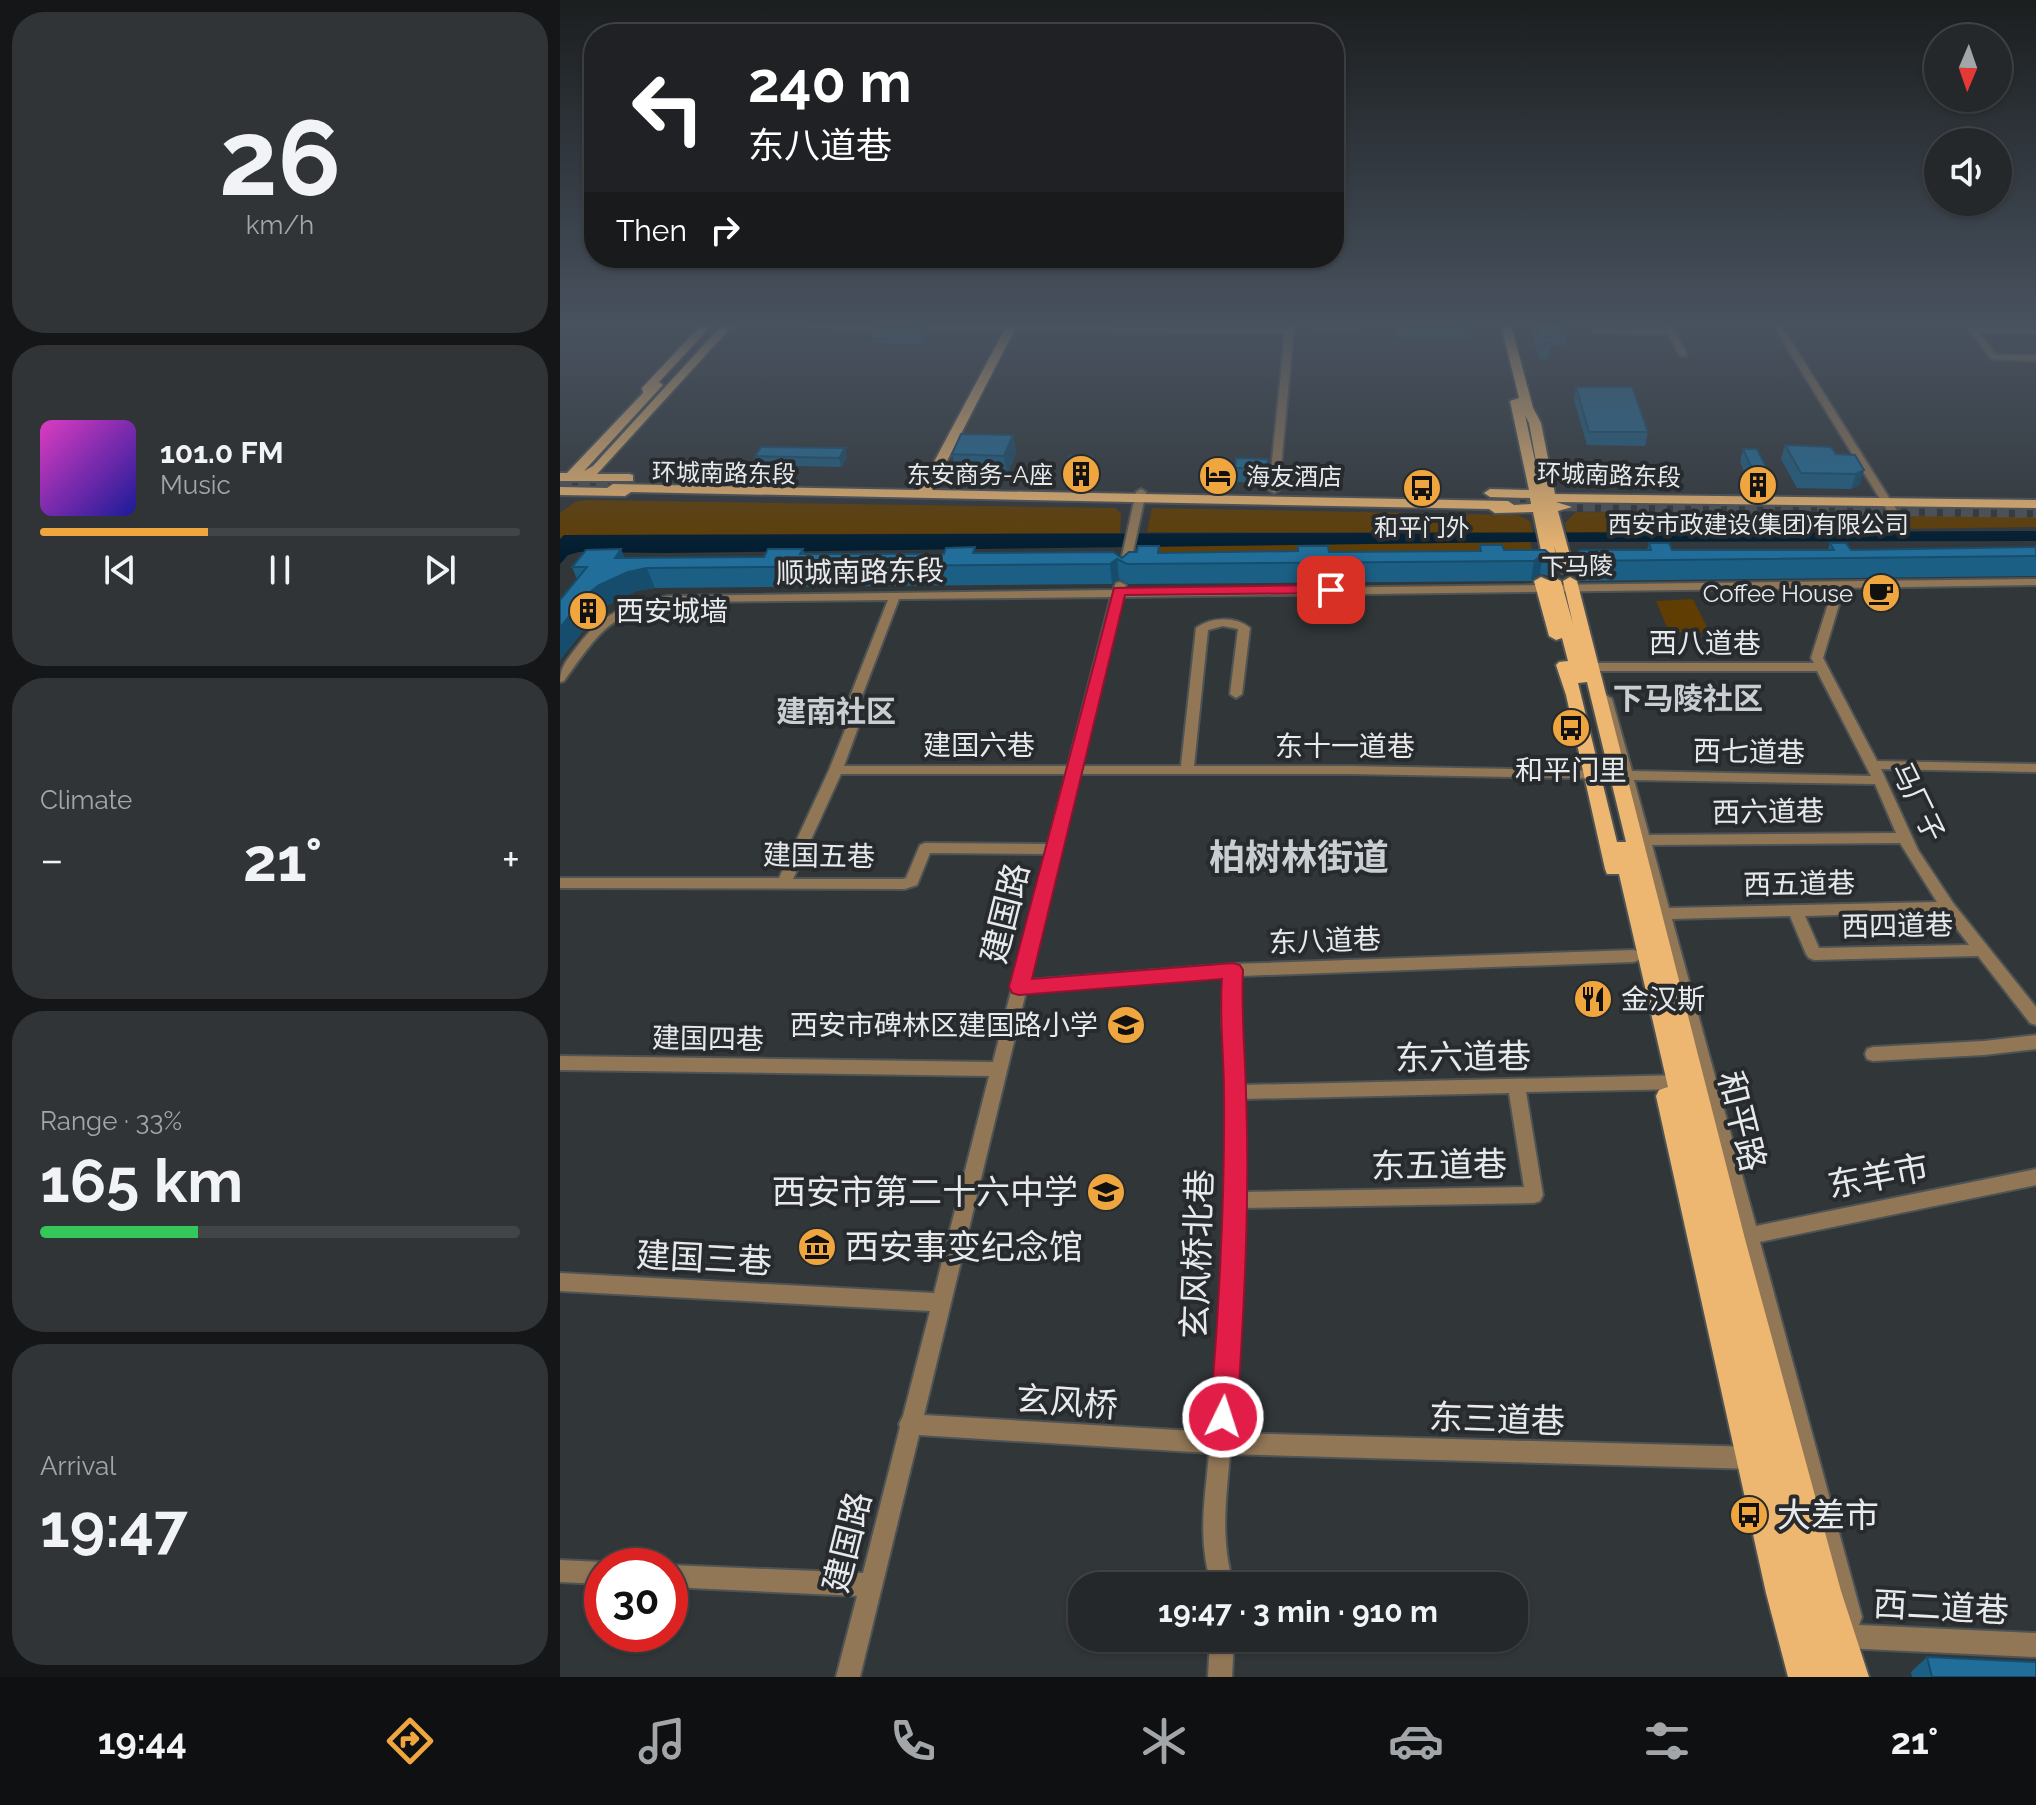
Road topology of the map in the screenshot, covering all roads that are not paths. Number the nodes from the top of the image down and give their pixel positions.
1 (637, 403) edge
2 (641, 403) edge
3 (644, 403) edge
4 (657, 403) edge
5 (971, 403) edge
6 (1283, 403) edge
7 (1515, 403) edge
8 (1526, 403) edge
9 (1826, 403) edge
10 (565, 484) edge
11 (613, 485) junction
12 (1274, 490) junction
13 (925, 491) junction
14 (1536, 494) junction
15 (1140, 496) junction
16 (1180, 496) junction
17 (1508, 502) tunnel mouth
18 (2036, 504) edge
19 (1891, 507) junction
20 (1547, 510) junction
21 (2036, 514) edge
22 (1555, 580) junction
23 (1121, 582) junction
24 (2036, 582) edge
25 (1839, 585) junction
26 (895, 596) junction
27 (1591, 664) junction
28 (1822, 667) junction
29 (560, 678) edge
30 (1236, 694) dead end
31 (1871, 765) junction
32 (1075, 768) junction
33 (2036, 768) edge
34 (1187, 769) junction
35 (836, 770) junction
36 (1610, 773) junction
37 (1880, 780) junction
38 (1905, 838) junction
39 (1638, 840) junction
40 (1054, 849) junction
41 (785, 881) junction
42 (560, 883) edge
43 (1948, 907) junction
44 (1795, 910) junction
45 (1657, 914) junction
46 (1981, 950) junction
47 (1634, 956) junction
48 (1233, 970) junction
49 (1019, 987) junction
50 (2036, 1019) edge
51 (2036, 1042) edge
52 (1873, 1054) dead end
53 (560, 1063) edge
54 (999, 1069) junction
55 (1678, 1083) junction
56 (1516, 1086) junction
57 (1235, 1092) junction
58 (2036, 1177) edge
59 (1234, 1200) junction
60 (1741, 1237) junction
61 (560, 1282) edge
62 (941, 1302) junction
63 (909, 1424) junction
64 (1221, 1443) junction
65 (1760, 1458) junction
66 (560, 1571) edge
67 (584, 1572) edge
68 (1219, 1572) edge
69 (688, 1577) edge
70 (869, 1585) junction
71 (1843, 1636) junction
72 (2036, 1645) edge
73 (1221, 1652) edge
74 (848, 1677) edge
75 (1220, 1677) edge
76 (1803, 1677) edge
77 (1827, 1677) edge
78 (1854, 1677) edge

1 - 10 main road
2 - 10 main road
3 - 10 main road
4 - 10 main road
5 - 13 main road
6 - 12 street
7 - 14 main road
8 - 20 main road
9 - 19 street
10 - 11 main road, 环城南路东段
10 - 11 main road, 环城南路东段
11 - 13 main road, 环城南路东段
12 - 14 main road, 环城南路东段
12 - 16 main road, 环城南路东段
13 - 15 main road, 环城南路东段
14 - 20 main road
15 - 16 main road, 环城南路东段
15 - 23 street, 建国路
16 - 17 main road, 环城南路东段
16 - 20 main road, 环城南路东段
18 - 19 main road, 环城南路东段
19 - 20 main road, 环城南路东段
19 - 21 main road, 环城南路东段
20 - 22 main road
22 - 23 street, 下马陵
22 - 25 street, 下马陵
22 - 27 main road
22 - 36 main road, 和平路
23 - 26 street, 顺城南路东段
23 - 32 street, 建国路
24 - 25 street, 下马陵
25 - 28 street
26 - 29 street, 顺城南路东段
26 - 35 street
27 - 28 street, 西八道巷
27 - 36 street
28 - 31 street, 马厂子
30 - 34 street
31 - 33 street
31 - 37 street, 马厂子
32 - 34 street, 东十一道巷
32 - 35 street, 建国六巷
32 - 40 street, 建国路
34 - 36 street, 东十一道巷
35 - 41 street
36 - 37 street, 西七道巷
36 - 39 main road, 和平路
36 - 47 main road
36 - 55 main road, 和平路
37 - 38 street, 马厂子
38 - 39 street, 西六道巷
38 - 43 street, 马厂子
39 - 45 main road, 和平路
40 - 41 street, 建国五巷
40 - 49 street, 建国路
41 - 42 street, 建国五巷
43 - 44 street, 西五道巷
43 - 46 street, 马厂子
44 - 45 street, 西五道巷
44 - 46 street, 西四道巷
45 - 55 main road, 和平路
45 - 60 street
46 - 50 street, 马厂子
47 - 48 street, 东八道巷
47 - 55 main road
48 - 49 street, 东八道巷
48 - 57 street, 玄风桥北巷
49 - 54 street, 建国路
51 - 52 street
53 - 54 street, 建国四巷
54 - 62 street, 建国路
55 - 56 street, 东六道巷
55 - 60 main road, 和平路
55 - 65 main road, 和平路
56 - 57 street, 东六道巷
56 - 59 street, 东五道巷
57 - 59 street, 玄风桥北巷
58 - 60 street, 东羊市
59 - 64 street, 玄风桥北巷
60 - 71 main road, 和平路
61 - 62 street, 建国三巷
62 - 63 street, 建国路
63 - 64 street, 玄风桥
63 - 70 street, 建国路
64 - 65 street, 东三道巷
64 - 68 street, 玄风桥北巷
65 - 76 main road
65 - 77 main road, 和平路
66 - 67 street
69 - 70 street
70 - 74 street, 建国路
71 - 72 street, 西二道巷
71 - 78 main road, 和平路
73 - 75 street

